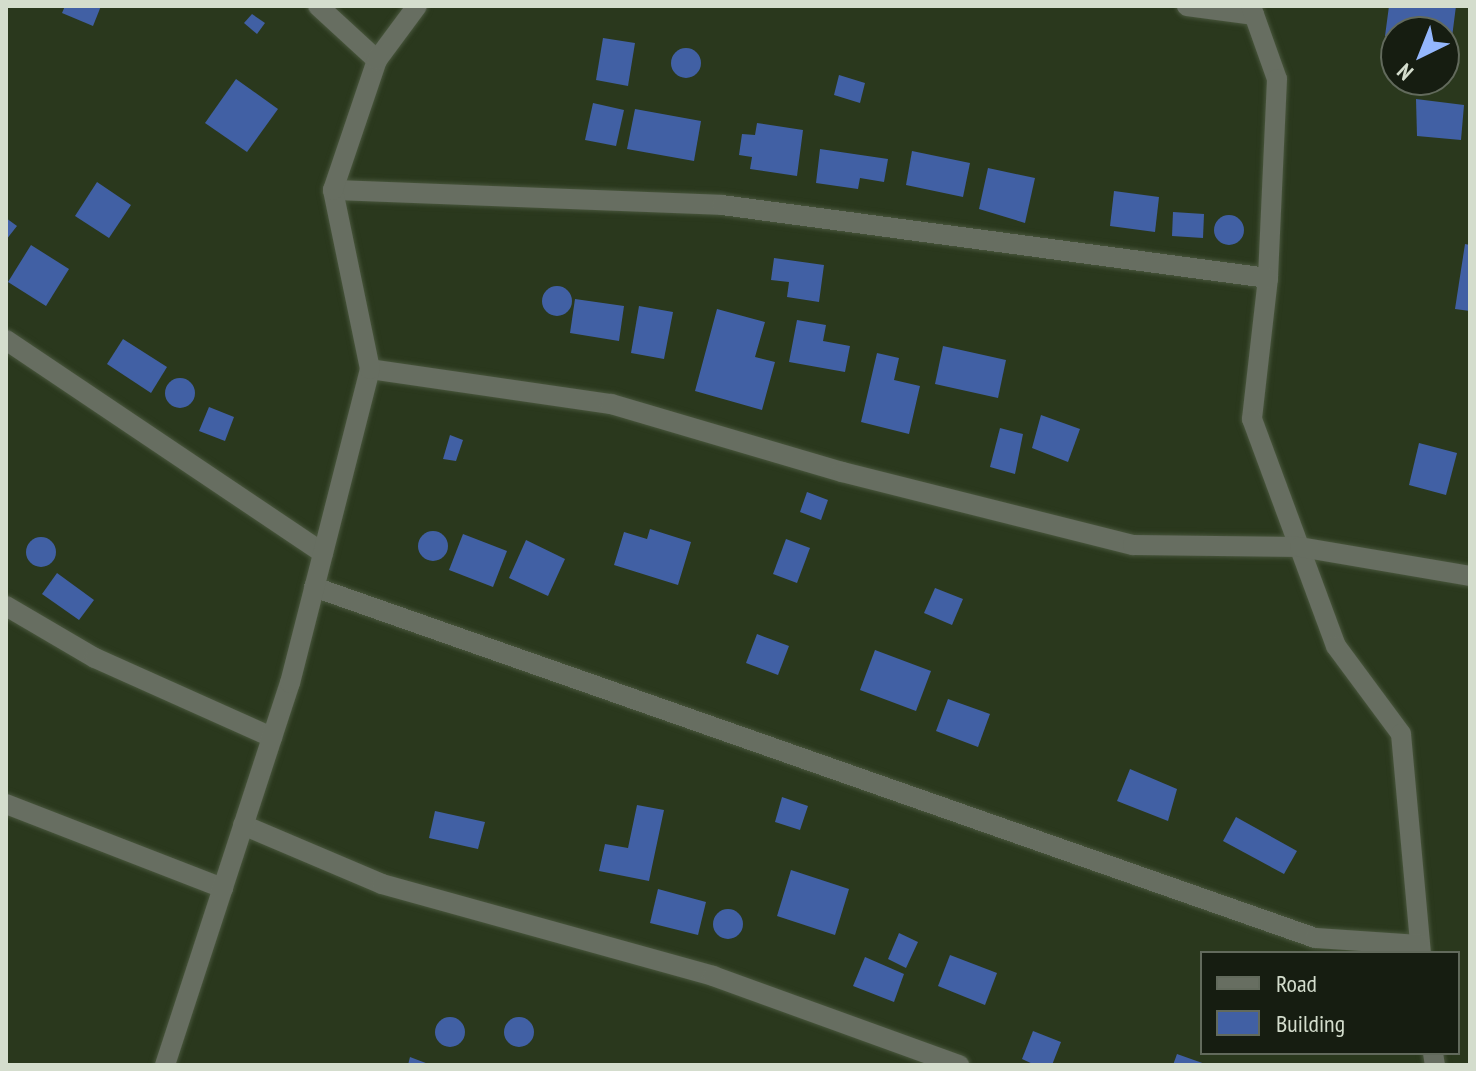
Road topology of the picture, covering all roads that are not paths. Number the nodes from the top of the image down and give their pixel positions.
1 (318, 6) edge
2 (417, 6) edge
3 (1187, 6) edge
4 (1253, 10) edge
5 (377, 60) junction
6 (333, 190) junction
7 (1268, 278) junction
8 (6, 340) edge
9 (370, 369) junction
10 (1300, 547) junction
11 (323, 553) junction
12 (1470, 576) edge
13 (314, 587) junction
14 (6, 606) edge
15 (272, 737) junction
16 (6, 804) edge
17 (243, 825) junction
18 (223, 888) junction
19 (1420, 949) edge
20 (165, 1065) edge
21 (959, 1065) edge

1 - 5 street
2 - 5 street
3 - 4 street
4 - 7 street
5 - 6 street
6 - 7 street
6 - 9 street
7 - 10 street
8 - 11 street
9 - 10 street
9 - 11 street
10 - 12 street
10 - 19 street
11 - 13 street
13 - 15 street
13 - 19 street
14 - 15 street
15 - 17 street
16 - 18 street
17 - 18 street
17 - 21 street
18 - 20 street

